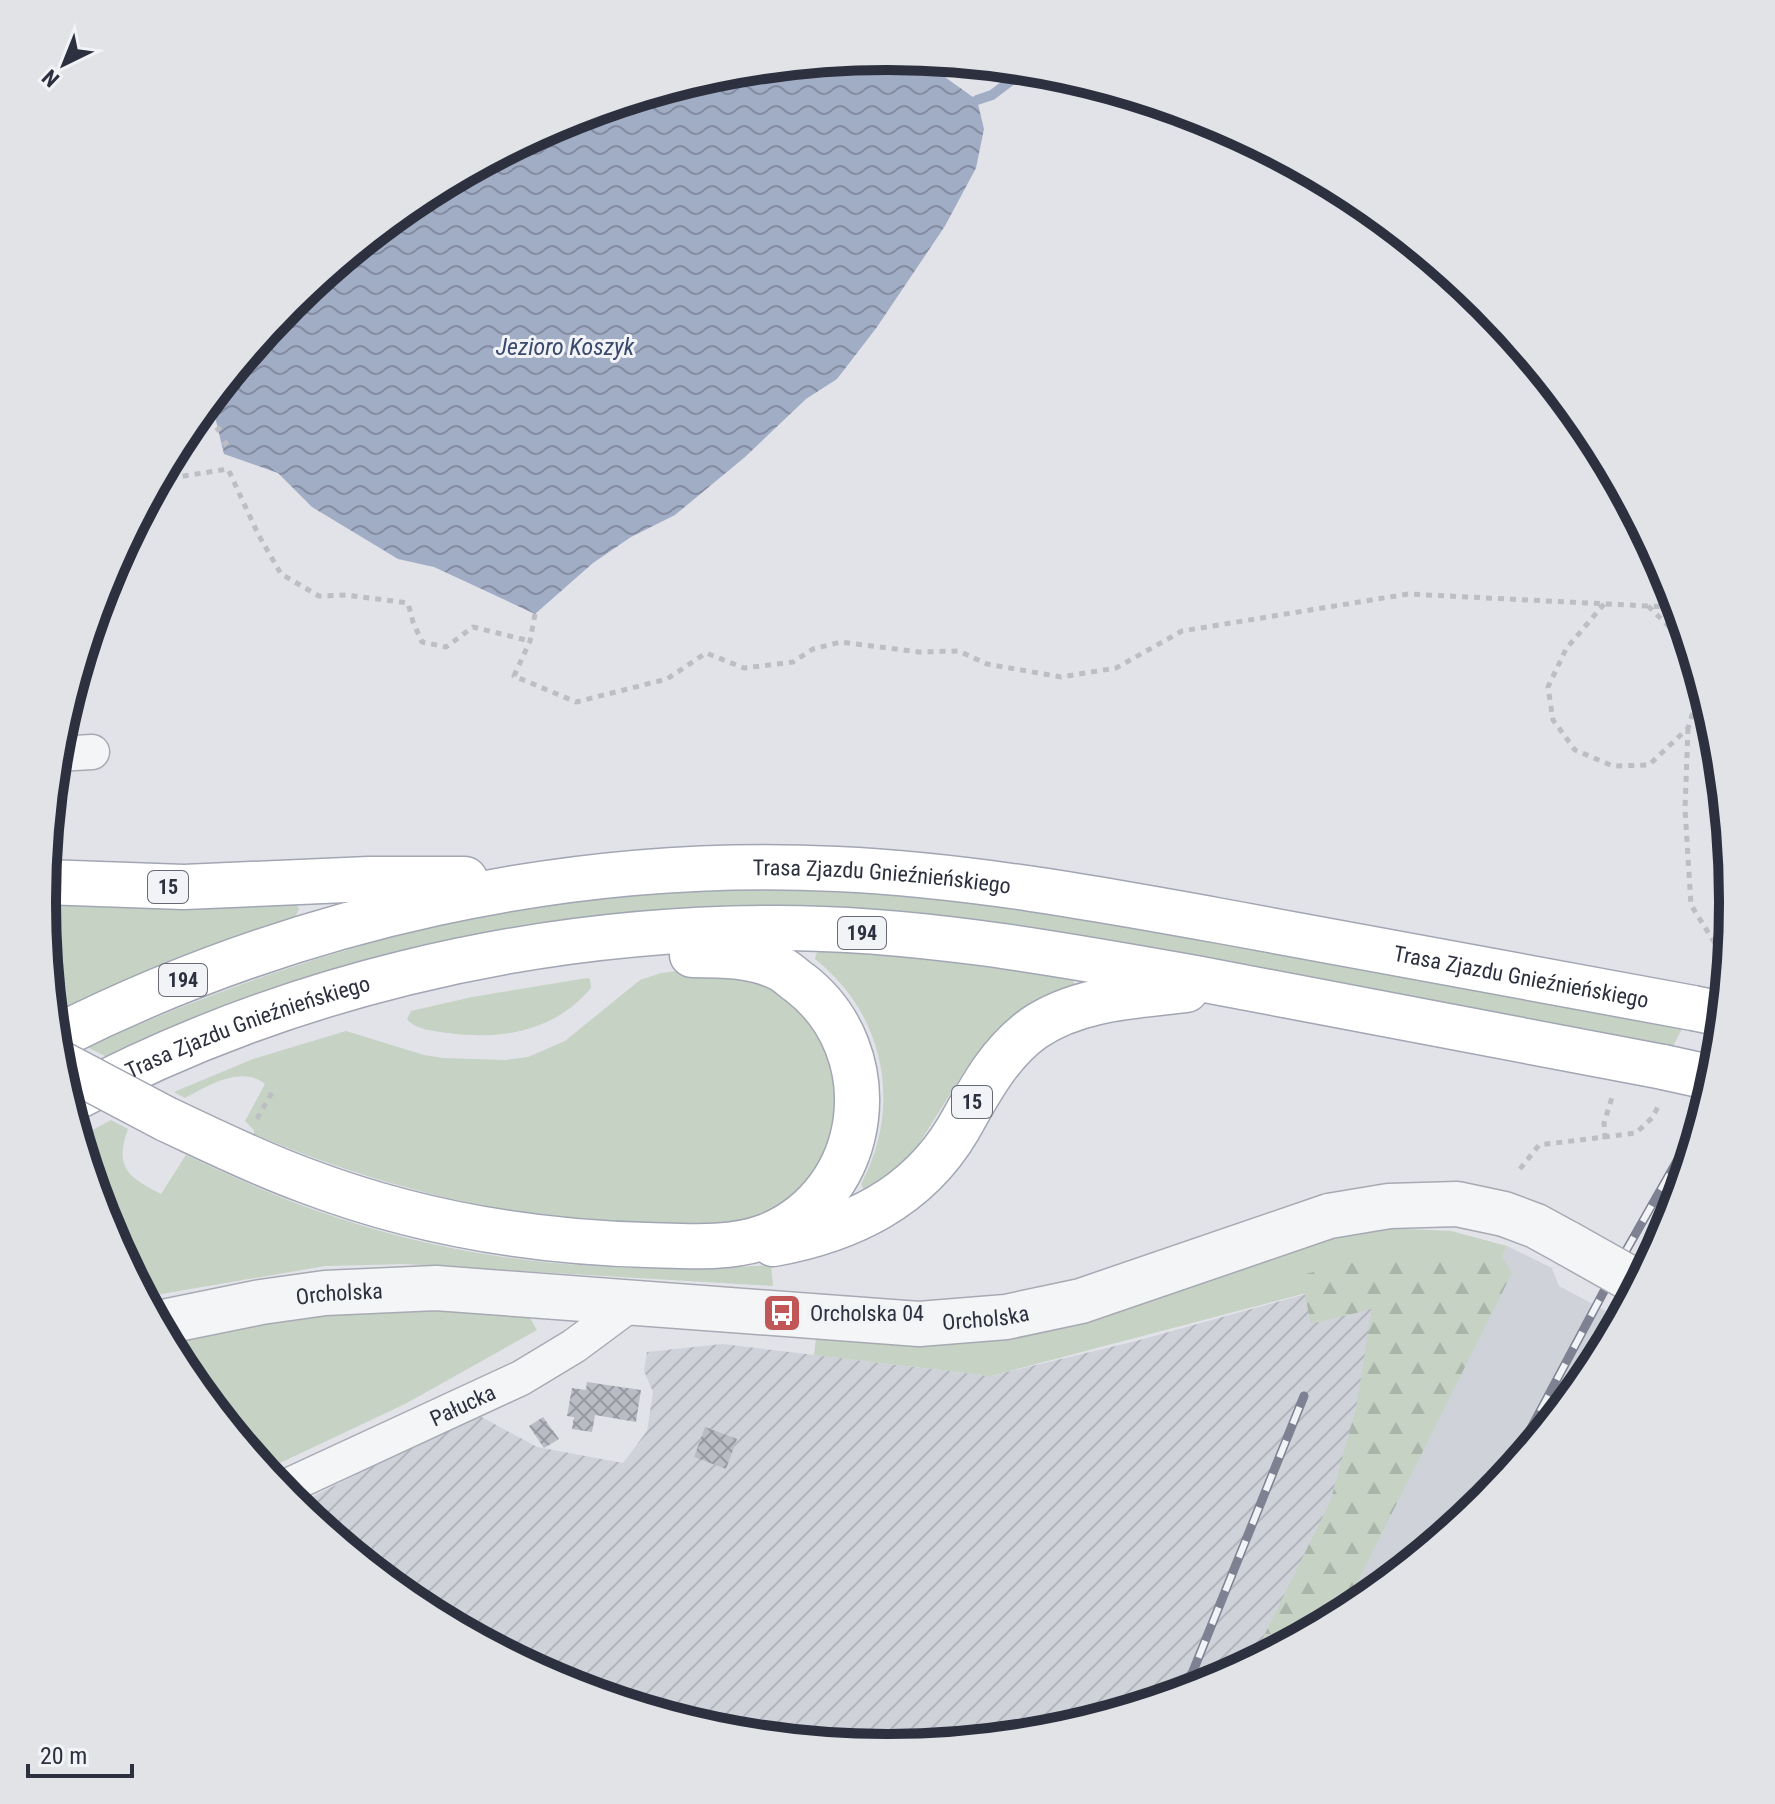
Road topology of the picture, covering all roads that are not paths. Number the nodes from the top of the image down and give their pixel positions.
1 (92, 752) dead end
2 (70, 753) edge
3 (584, 878) junction
4 (57, 882) edge
5 (489, 956) junction
6 (1232, 985) junction
7 (1707, 1011) edge
8 (67, 1033) edge
9 (73, 1070) edge
10 (1700, 1075) edge
11 (79, 1096) edge
12 (727, 1244) junction
13 (1629, 1278) edge
14 (632, 1303) junction
15 (169, 1321) edge
16 (294, 1483) edge

1 - 2 street
3 - 4 main road, 15
3 - 7 main road, Trasa Zjazdu Gnieźnieńskiego / 15
3 - 8 main road, Trasa Zjazdu Gnieźnieńskiego / 194
5 - 6 main road, Trasa Zjazdu Gnieźnieńskiego / 194
5 - 11 main road, Trasa Zjazdu Gnieźnieńskiego / 194
5 - 12 main road
6 - 10 main road, Trasa Zjazdu Gnieźnieńskiego / 15, bridge
6 - 12 main road, 15
9 - 12 main road, 15, bridge
13 - 14 street, Orcholska, bridge
14 - 15 street, Orcholska
14 - 16 street, Pałucka

